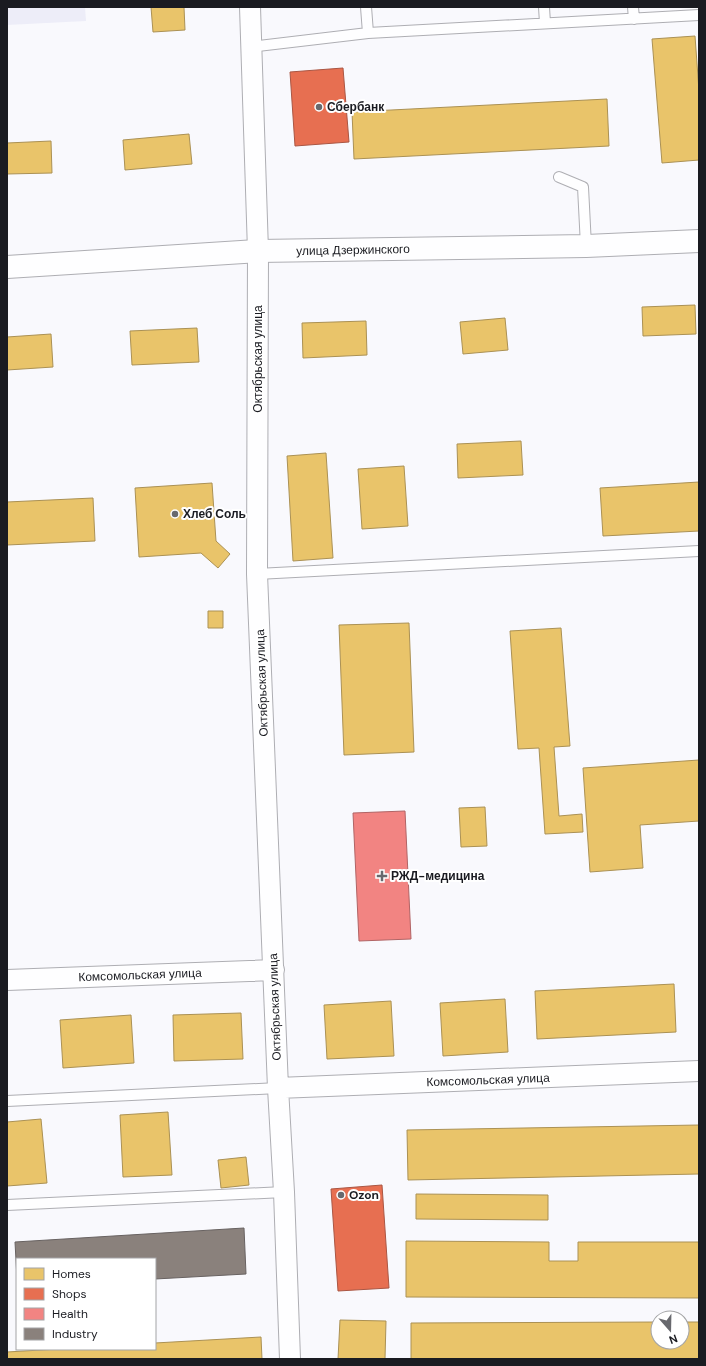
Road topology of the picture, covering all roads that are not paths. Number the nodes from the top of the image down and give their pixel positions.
1 (250, 7) edge
2 (366, 7) edge
3 (544, 7) edge
4 (633, 7) edge
5 (699, 15) edge
6 (634, 19) junction
7 (545, 23) junction
8 (368, 34) junction
9 (250, 47) junction
10 (559, 177) dead end
11 (699, 241) edge
12 (586, 246) junction
13 (258, 251) junction
14 (7, 267) edge
15 (699, 551) edge
16 (257, 574) junction
17 (274, 970) junction
18 (7, 980) edge
19 (699, 1071) edge
20 (278, 1088) junction
21 (7, 1102) edge
22 (284, 1192) junction
23 (7, 1205) edge
24 (290, 1359) edge

1 - 9 street, Октябрьская улица
2 - 8 lane
3 - 7 lane
4 - 6 lane
5 - 6 lane
6 - 7 lane
7 - 8 lane
8 - 9 lane
9 - 13 street, Октябрьская улица
10 - 12 lane
11 - 12 street, улица Дзержинского
12 - 13 street, улица Дзержинского
13 - 14 street, улица Дзержинского
13 - 16 street, Октябрьская улица
15 - 16 lane
16 - 17 street, Октябрьская улица
17 - 18 street, Комсомольская улица
17 - 20 street, Октябрьская улица
19 - 20 street, Комсомольская улица
20 - 21 lane
20 - 22 street, Октябрьская улица
22 - 23 lane
22 - 24 street, Октябрьская улица

